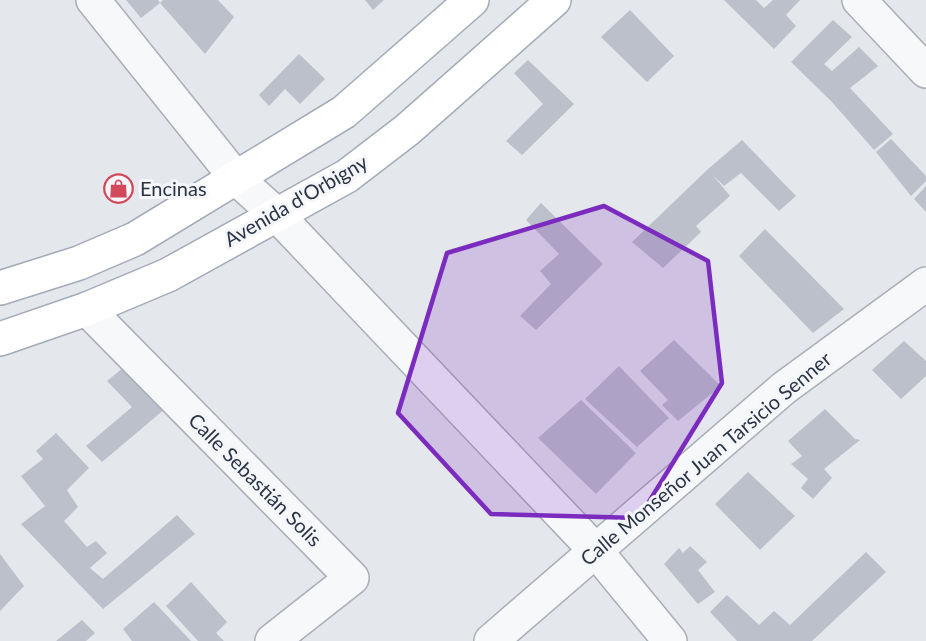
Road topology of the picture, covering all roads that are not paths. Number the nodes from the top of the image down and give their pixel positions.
1 (93, 0) edge
2 (472, 0) edge
3 (554, 0) edge
4 (859, 0) edge
5 (926, 71) edge
6 (236, 178) junction
7 (276, 214) junction
8 (926, 284) edge
9 (0, 288) edge
10 (87, 309) junction
11 (0, 339) edge
12 (596, 551) junction
13 (272, 641) edge
14 (490, 641) edge
15 (670, 641) edge

1 - 6 street
2 - 6 main road
3 - 7 main road, Avenida d'Orbigny
4 - 5 street
6 - 7 street
6 - 9 main road
7 - 10 main road, Avenida d'Orbigny
7 - 12 street
8 - 12 street, Calle Monseñor Juan Tarsicio Senner
10 - 11 main road, Avenida d'Orbigny
10 - 13 street, Calle Sebastián Solis
12 - 14 street, Calle Monseñor Juan Tarsicio Senner
12 - 15 street

